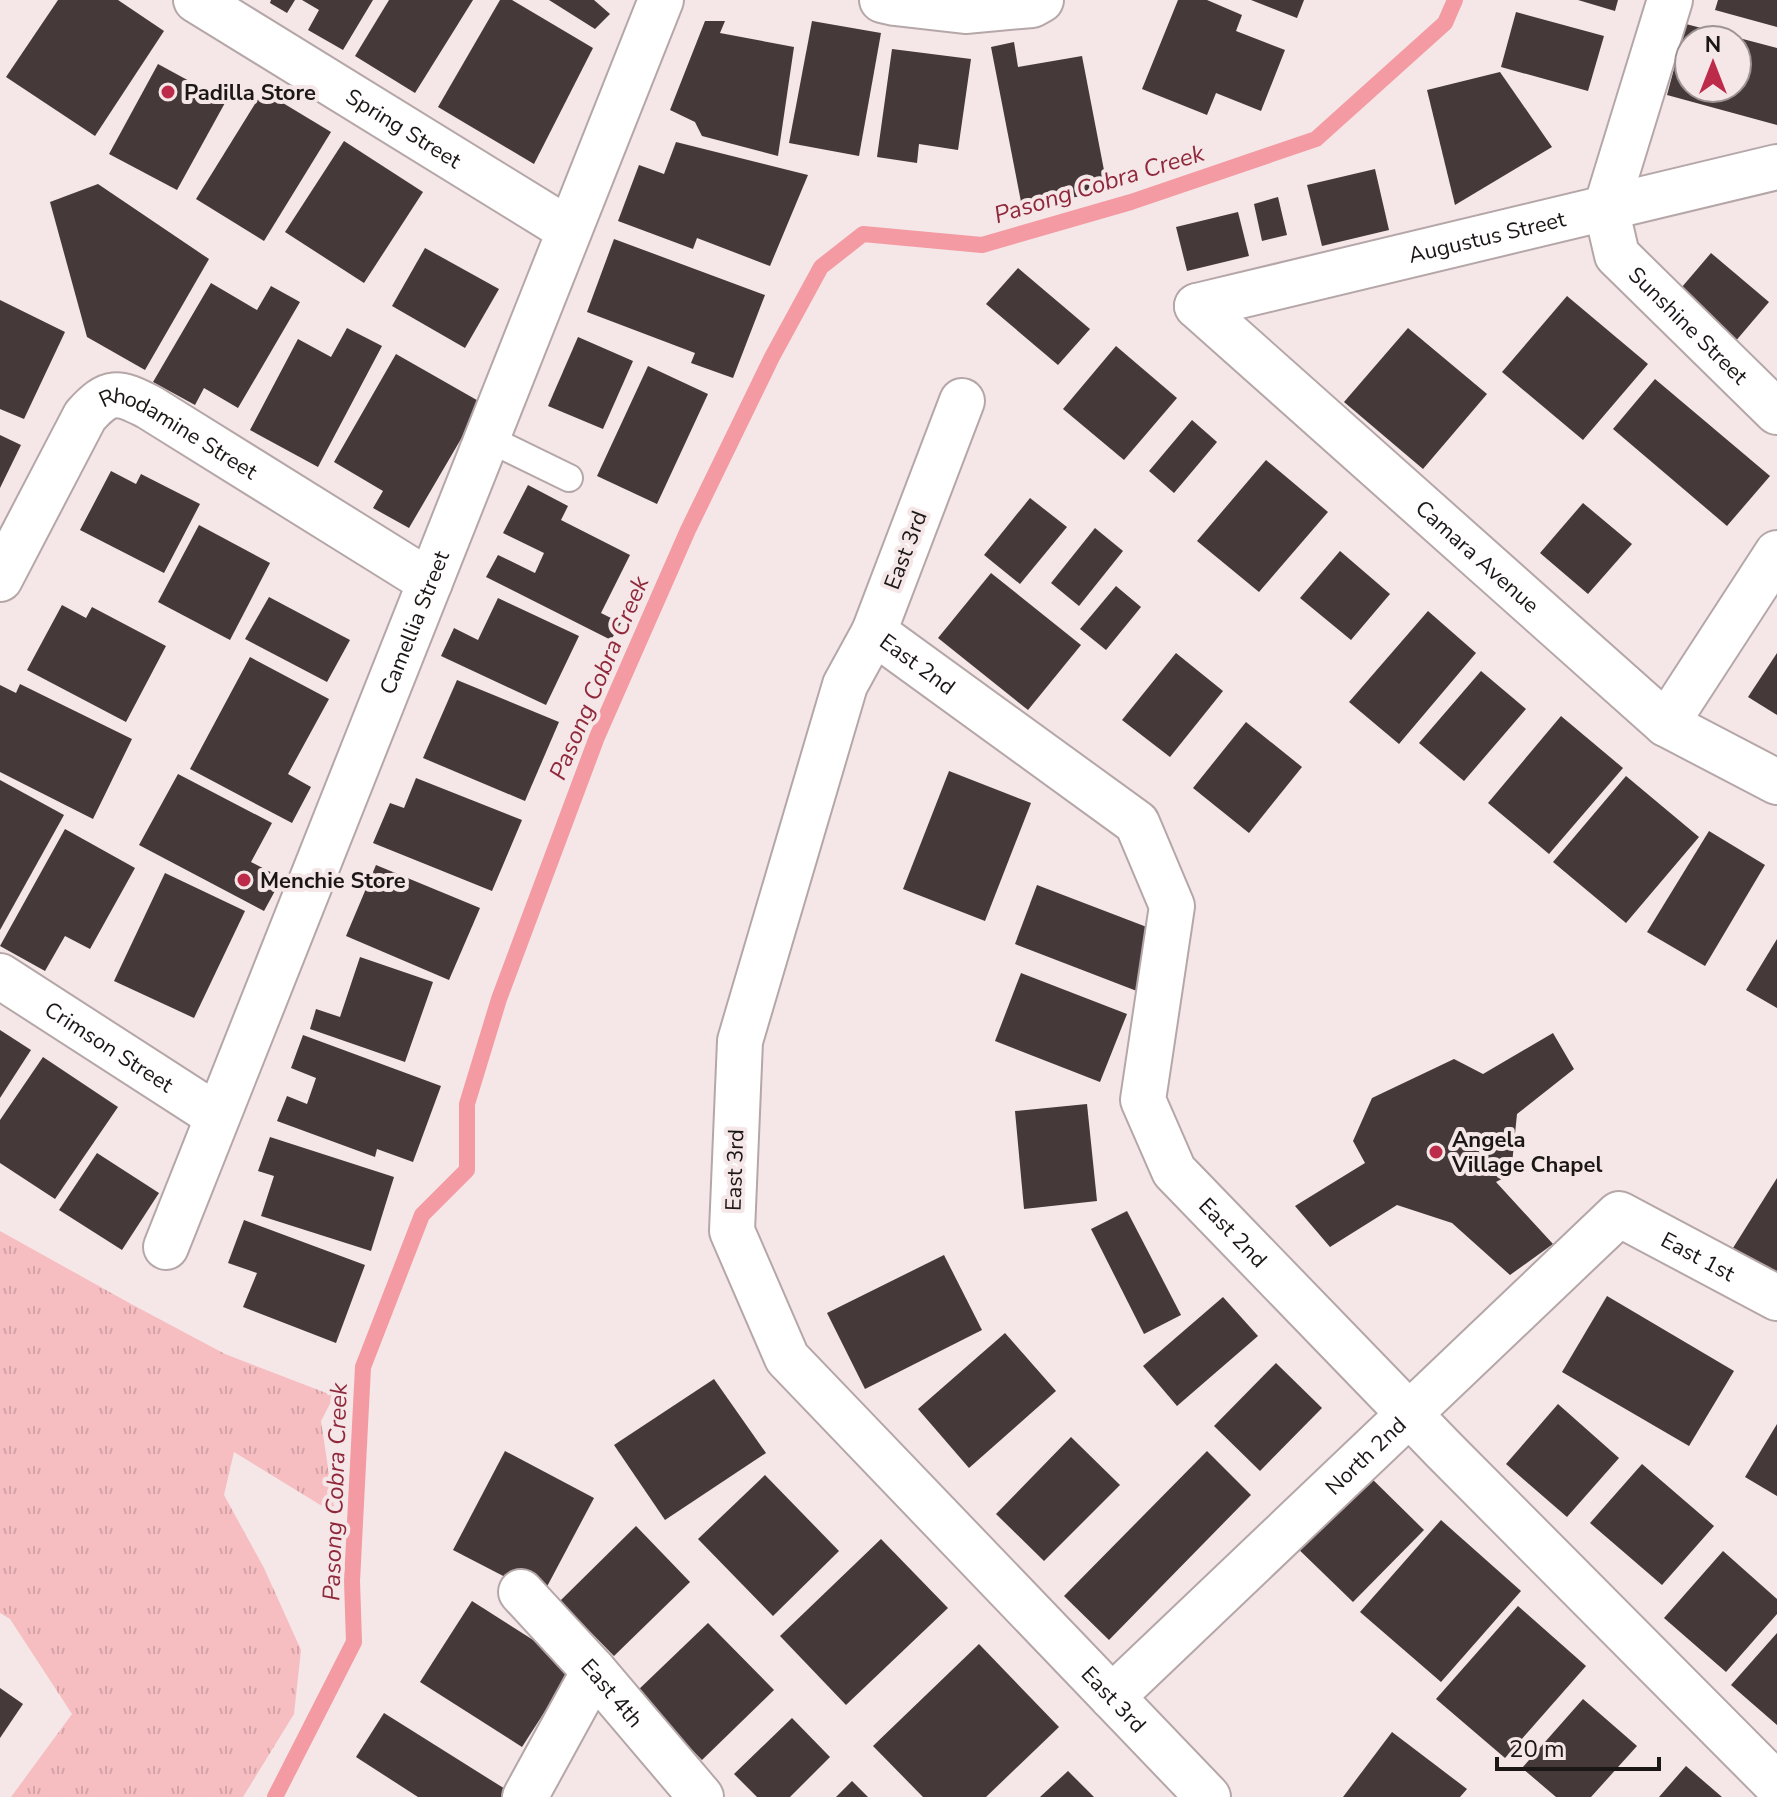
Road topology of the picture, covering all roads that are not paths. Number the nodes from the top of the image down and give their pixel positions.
1 (196, 0) edge
2 (661, 0) edge
3 (882, 0) edge
4 (1041, 0) edge
5 (1670, 0) edge
6 (1777, 167) edge
7 (1606, 208) junction
8 (569, 230) junction
9 (1197, 306) joint
10 (962, 401) dead end
11 (1777, 412) edge
12 (487, 438) junction
13 (569, 478) dead end
14 (1777, 553) edge
15 (0, 579) edge
16 (430, 582) junction
17 (874, 632) junction
18 (1666, 724) junction
19 (1777, 782) edge
20 (0, 976) edge
21 (217, 1116) junction
22 (1619, 1214) joint
23 (166, 1247) dead end
24 (1777, 1298) edge
25 (1409, 1414) junction
26 (521, 1592) dead end
27 (594, 1671) junction
28 (1112, 1697) junction
29 (1777, 1785) edge
30 (525, 1797) edge
31 (701, 1797) edge
32 (1208, 1797) edge

1 - 8 street, Spring Street
2 - 8 street, Camellia Street
3 - 4 street
5 - 7 street
6 - 7 street, Augustus Street
7 - 9 street, Augustus Street
7 - 11 street, Sunshine Street
8 - 12 street, Camellia Street
9 - 18 street, Camara Avenue
10 - 17 street, East 3rd
12 - 13 lane
12 - 16 street, Camellia Street
14 - 18 street
15 - 16 street, Rhodamine Street
16 - 21 street, Camellia Street
17 - 25 street, East 2nd
17 - 28 street, East 3rd
18 - 19 street, Camara Avenue
20 - 21 street, Crimson Street
21 - 23 street, Camellia Street
22 - 24 street, East 1st
22 - 25 street, North 2nd
25 - 28 street, North 2nd
25 - 29 street, East 2nd
26 - 27 street, East 4th
27 - 30 street
27 - 31 street, East 4th
28 - 32 street, East 3rd

